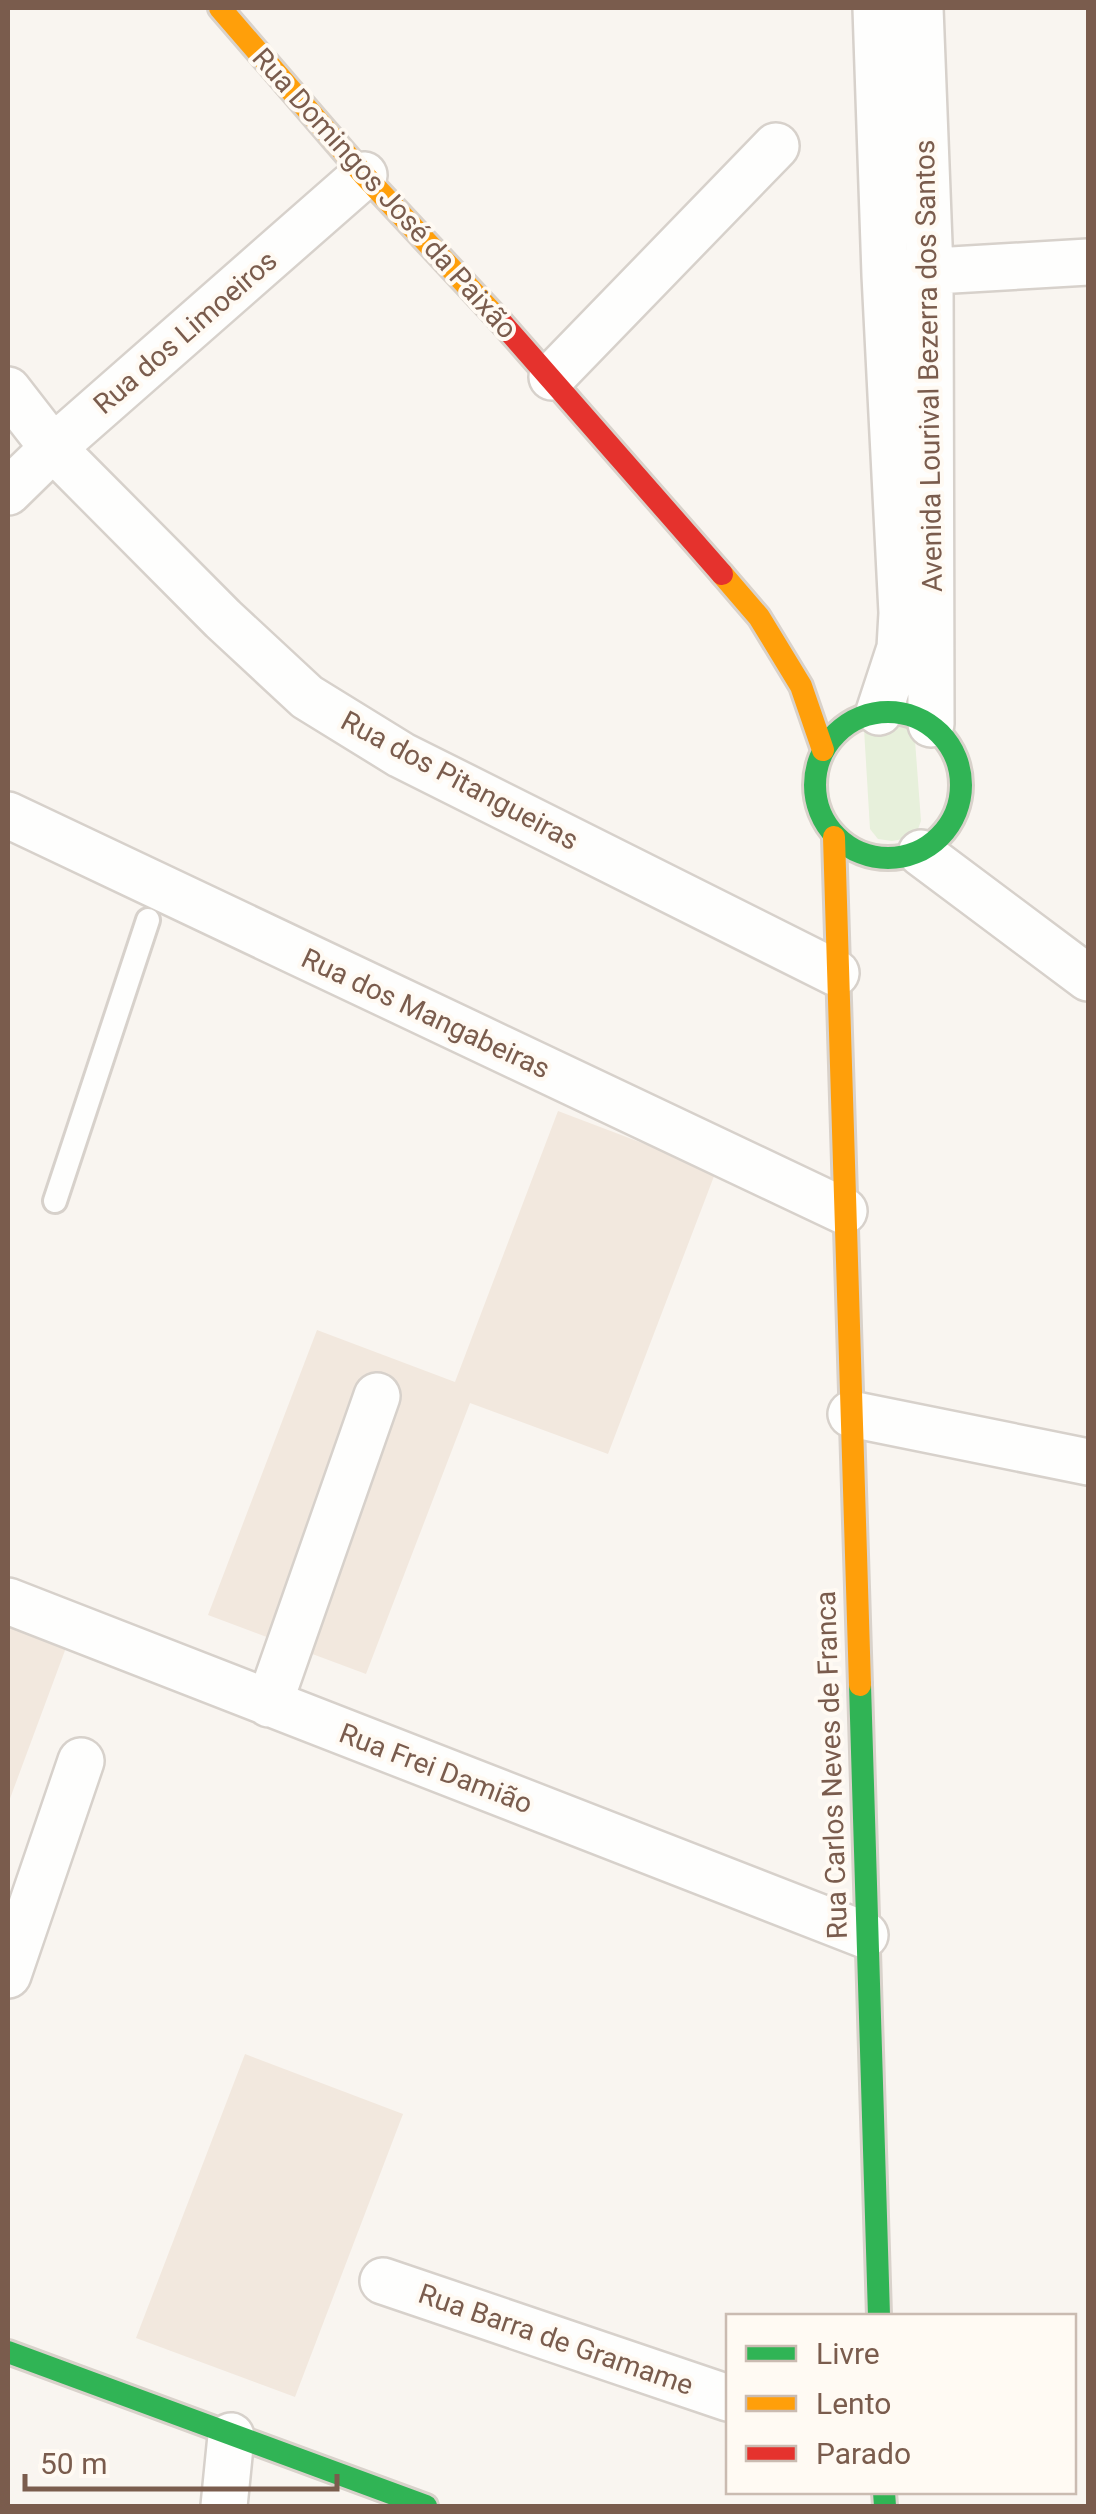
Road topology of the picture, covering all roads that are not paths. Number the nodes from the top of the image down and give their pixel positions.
1 (220, 8) edge
2 (876, 8) edge
3 (920, 8) edge
4 (776, 146) dead end
5 (364, 175) junction
6 (1088, 262) edge
7 (930, 270) junction
8 (885, 275) junction
9 (552, 377) junction
10 (8, 390) edge
11 (53, 448) junction
12 (8, 492) edge
13 (780, 647) junction
14 (823, 682) dead end
15 (860, 712) junction
16 (931, 724) junction
17 (822, 750) junction
18 (8, 815) edge
19 (834, 837) junction
20 (896, 863) junction
21 (156, 905) junction
22 (858, 925) dead end
23 (836, 974) junction
24 (1088, 978) edge
25 (55, 1200) dead end
26 (844, 1211) junction
27 (377, 1396) dead end
28 (851, 1414) junction
29 (1088, 1462) edge
30 (8, 1601) edge
31 (269, 1704) junction
32 (81, 1761) dead end
33 (866, 1934) junction
34 (8, 1975) edge
35 (383, 2280) dead end
36 (879, 2314) edge
37 (8, 2352) edge
38 (726, 2397) edge
39 (231, 2436) junction
40 (224, 2506) edge
41 (426, 2506) edge

1 - 5 main road, Rua Domingos José da Paixão
2 - 8 street, Avenida Lourival Bezerra dos Santos
3 - 7 street, Avenida Lourival Bezerra dos Santos
4 - 9 street
5 - 9 main road, Rua Domingos José da Paixão
5 - 11 street, Rua dos Limoeiros
6 - 7 street
7 - 8 street
7 - 16 street, Avenida Lourival Bezerra dos Santos
8 - 15 street, Avenida Lourival Bezerra dos Santos
9 - 13 main road, Rua Domingos José da Paixão
10 - 11 street, Rua dos Pitangueiras
11 - 12 street, Rua dos Limoeiros
11 - 23 street, Rua dos Pitangueiras
13 - 14 main road, Rua Domingos José da Paixão
13 - 17 main road, Rua Domingos José da Paixão
15 - 16 main road
15 - 17 main road
16 - 20 main road
17 - 19 main road, Rua Domingos José da Paixão
18 - 21 street, Rua dos Mangabeiras
19 - 20 main road
19 - 23 main road, Rua Domingos José da Paixão
20 - 24 street
21 - 25 lane
21 - 26 street, Rua dos Mangabeiras
22 - 23 main road, Rua Domingos José da Paixão
23 - 26 main road, Rua Domingos José da Paixão
26 - 28 main road, Rua Carlos Neves de Franca
27 - 31 street
28 - 29 street
28 - 33 main road, Rua Carlos Neves de Franca
30 - 31 street, Rua Frei Damião
31 - 33 street, Rua Frei Damião
32 - 34 street
33 - 36 main road, Rua Carlos Neves de Franca
35 - 38 street, Rua Barra de Gramame
37 - 39 main road
39 - 40 street
39 - 41 main road

